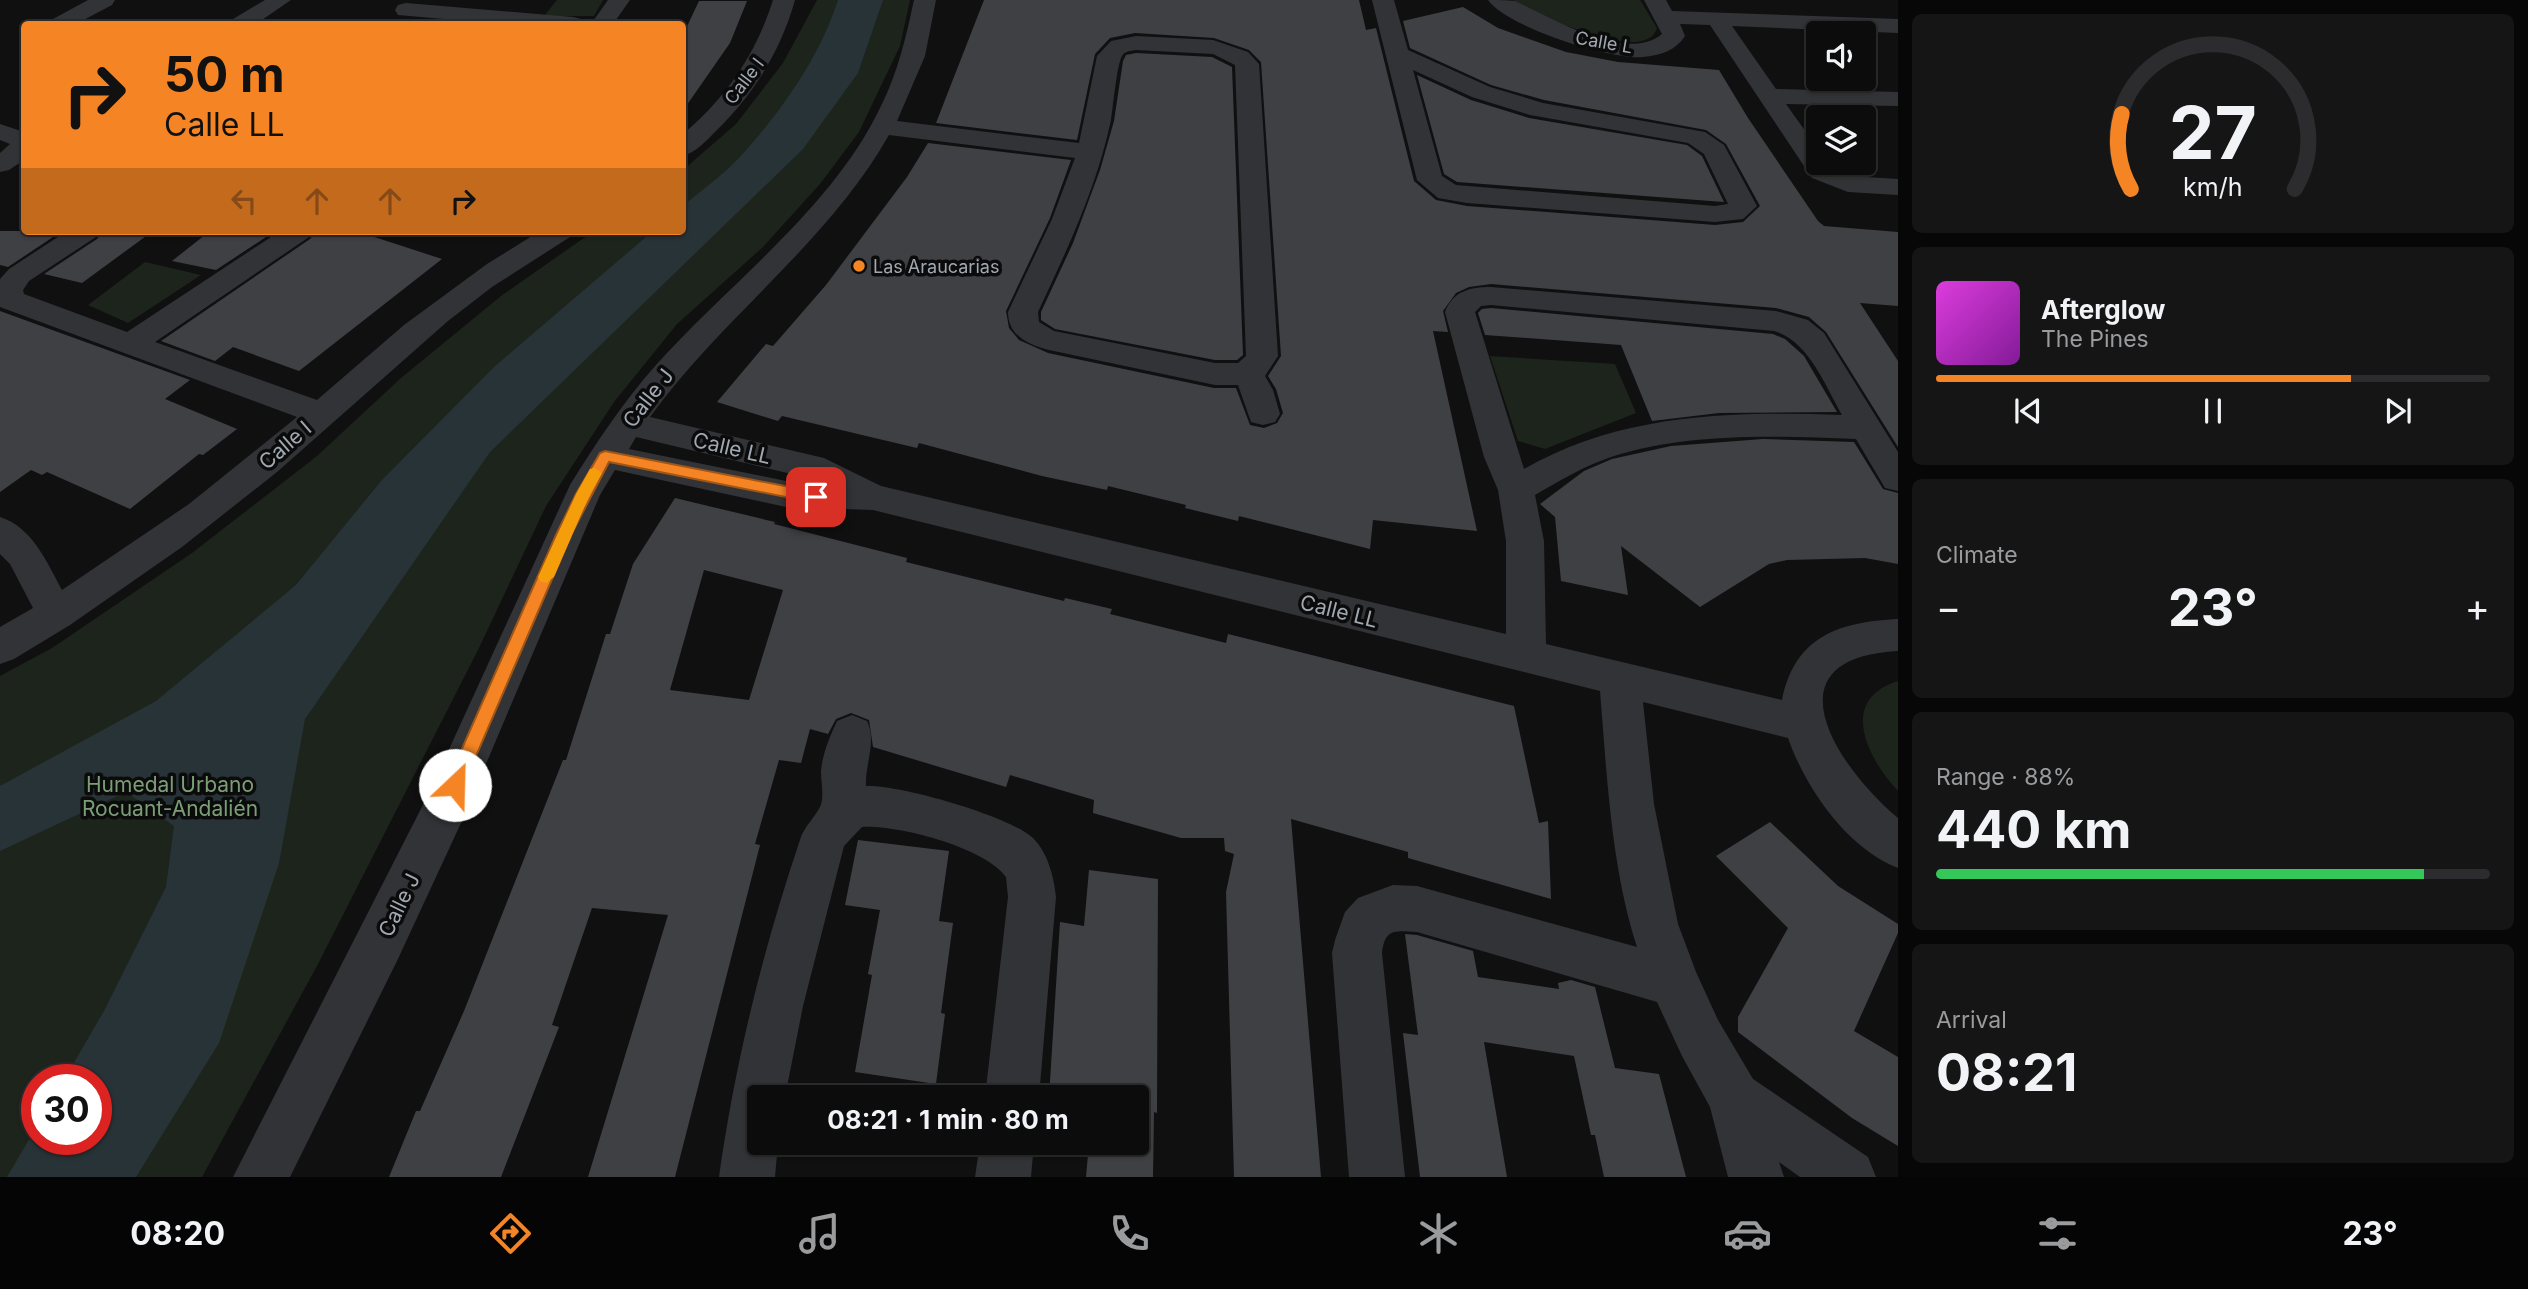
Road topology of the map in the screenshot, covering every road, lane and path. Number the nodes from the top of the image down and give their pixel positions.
1 (104, 0) edge
2 (280, 0) edge
3 (619, 0) edge
4 (784, 0) edge
5 (925, 0) edge
6 (1383, 0) edge
7 (1499, 0) edge
8 (413, 5) edge
9 (1660, 8) edge
10 (1717, 20) junction
11 (66, 21) edge
12 (246, 21) edge
13 (390, 21) edge
14 (515, 21) edge
15 (604, 21) edge
16 (1898, 26) edge
17 (1399, 55) junction
18 (1769, 96) junction
19 (1898, 99) edge
20 (883, 127) junction
21 (0, 132) edge
22 (21, 138) edge
23 (686, 144) edge
24 (21, 149) edge
25 (1089, 152) junction
26 (0, 164) edge
27 (1898, 187) edge
28 (80, 235) edge
29 (293, 235) edge
30 (553, 235) edge
31 (129, 345) junction
32 (1247, 372) junction
33 (321, 414) junction
34 (1262, 414) dead end
35 (1867, 428) junction
36 (616, 440) junction
37 (1897, 480) edge
38 (1516, 490) junction
39 (0, 531) edge
40 (56, 614) junction
41 (1898, 635) edge
42 (0, 647) edge
43 (1526, 656) junction
44 (1620, 679) junction
45 (1805, 724) junction
46 (852, 733) dead end
47 (844, 813) junction
48 (1898, 846) edge
49 (1674, 982) junction
50 (1013, 1085) edge
51 (1734, 1098) junction
52 (1006, 1155) edge
53 (261, 1177) edge
54 (747, 1177) edge
55 (1003, 1177) edge
56 (1377, 1177) edge
57 (1756, 1177) edge
58 (1848, 1177) edge

1 - 11 street
2 - 12 street
3 - 15 street
4 - 23 street, Calle I
5 - 20 street, Calle J
6 - 17 street
7 - 9 street, Calle L
8 - 13 street
8 - 14 street
9 - 10 street
10 - 16 street
10 - 18 street
17 - 17 street
18 - 19 street
18 - 27 street
20 - 25 street
20 - 36 street, Calle J
21 - 22 street
24 - 26 street
25 - 32 street
25 - 32 street
28 - 31 street
29 - 31 street
30 - 33 street, Calle I
31 - 33 street
32 - 34 street
33 - 40 street, Calle I
35 - 37 street
35 - 38 street
35 - 38 street
36 - 43 street, Calle LL
36 - 53 street, Calle J
38 - 43 street
39 - 40 street
40 - 42 street, Calle I
41 - 45 street
43 - 44 street, Calle LL
44 - 45 street, Calle LL
44 - 49 street
45 - 48 street
46 - 47 street
47 - 50 street
47 - 54 street
49 - 51 street
49 - 56 street
51 - 57 street
51 - 58 street
52 - 55 street

